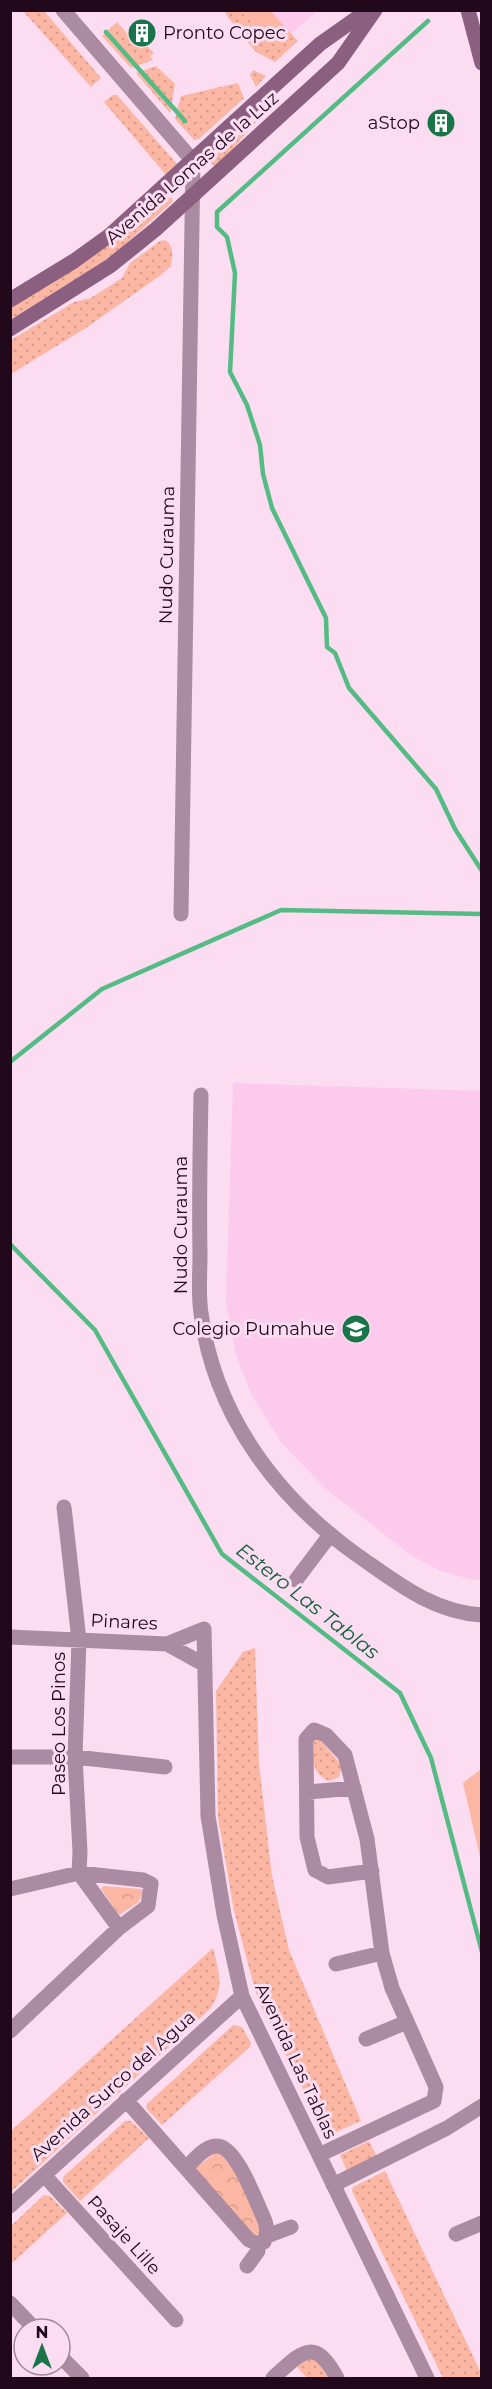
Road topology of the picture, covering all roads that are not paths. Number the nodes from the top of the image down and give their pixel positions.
1 (63, 10) edge
2 (368, 10) edge
3 (375, 10) edge
4 (468, 10) edge
5 (482, 63) edge
6 (193, 161) junction
7 (192, 196) junction
8 (10, 300) edge
9 (10, 329) edge
10 (181, 914) dead end
11 (201, 1095) dead end
12 (64, 1508) dead end
13 (330, 1535) junction
14 (296, 1580) dead end
15 (482, 1615) edge
16 (204, 1629) joint
17 (10, 1637) edge
18 (78, 1640) junction
19 (167, 1644) junction
20 (205, 1665) junction
21 (10, 1757) edge
22 (75, 1757) junction
23 (165, 1767) dead end
24 (354, 1788) junction
25 (308, 1792) junction
26 (372, 1871) junction
27 (79, 1873) junction
28 (10, 1889) edge
29 (119, 1928) junction
30 (382, 1953) junction
31 (336, 1964) dead end
32 (242, 1996) junction
33 (407, 2022) junction
34 (10, 2031) edge
35 (366, 2039) dead end
36 (126, 2100) junction
37 (482, 2106) edge
38 (319, 2155) junction
39 (186, 2168) junction
40 (44, 2175) junction
41 (333, 2185) junction
42 (10, 2206) edge
43 (482, 2223) edge
44 (291, 2227) dead end
45 (456, 2234) dead end
46 (262, 2240) junction
47 (247, 2266) dead end
48 (10, 2303) edge
49 (23, 2317) edge
50 (176, 2320) dead end
51 (273, 2379) edge
52 (337, 2379) edge
53 (427, 2379) edge

1 - 6 street
2 - 6 street, Avenida Lomas de la Luz
3 - 7 street, Avenida Lomas de la Luz
4 - 5 street
6 - 7 street, Nudo Curauma
6 - 8 street, Avenida Lomas de la Luz
7 - 9 street, Avenida Lomas de la Luz
7 - 10 street, Nudo Curauma
11 - 13 street, Nudo Curauma
12 - 18 street, Paseo Los Pinos
13 - 14 street
13 - 15 street, Nudo Curauma
16 - 19 street, Pinares
16 - 20 street, Avenida Las Tablas
17 - 18 street, Pinares
18 - 19 street, Pinares
18 - 22 street, Paseo Los Pinos
19 - 20 street, Pinares
20 - 32 street, Avenida Las Tablas
21 - 22 street
22 - 23 street
22 - 27 street, Paseo Los Pinos
24 - 25 street
24 - 25 street
24 - 26 street
25 - 26 street
26 - 30 street
27 - 28 street
27 - 29 street
27 - 29 street
29 - 34 street
30 - 31 street
30 - 33 street
32 - 36 street, Avenida Surco del Agua
32 - 38 street, Avenida Las Tablas
33 - 35 street
33 - 38 street
36 - 39 street
36 - 40 street, Avenida Surco del Agua
37 - 41 street
38 - 41 street, Avenida Las Tablas
39 - 46 street
39 - 46 street
40 - 42 street, Avenida Surco del Agua
40 - 50 street, Pasaje Lille
41 - 53 street, Avenida Las Tablas
43 - 45 street
44 - 46 street
46 - 47 street
48 - 49 street
51 - 52 street

